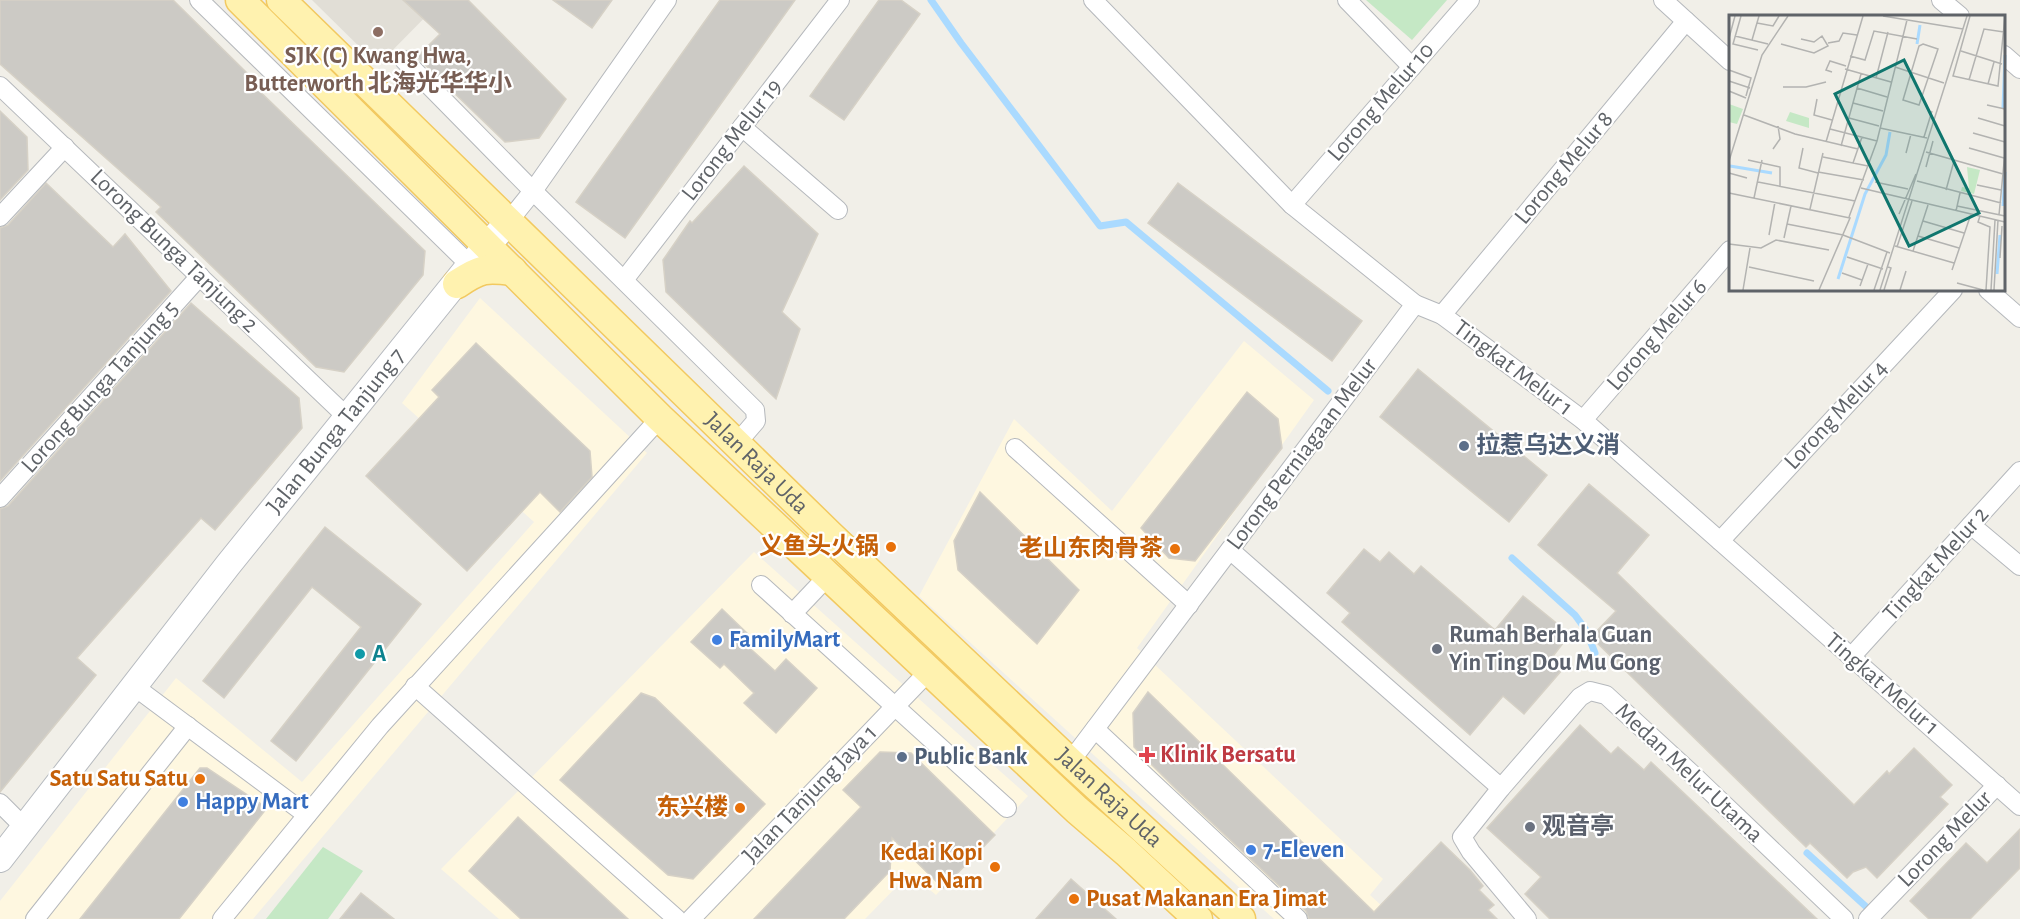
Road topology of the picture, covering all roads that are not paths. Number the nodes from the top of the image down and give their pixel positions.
1 (199, 0) edge
2 (240, 0) edge
3 (281, 0) edge
4 (667, 0) edge
5 (840, 0) edge
6 (1093, 0) edge
7 (1347, 0) edge
8 (1470, 0) edge
9 (1663, 0) edge
10 (1941, 0) edge
11 (1959, 15) edge
12 (1686, 21) junction
13 (2005, 56) edge
14 (1729, 59) edge
15 (404, 60) dead end
16 (1412, 67) junction
17 (2020, 69) edge
18 (0, 86) edge
19 (742, 127) junction
20 (64, 147) junction
21 (462, 176) junction
22 (533, 191) junction
23 (442, 200) junction
24 (1292, 205) junction
25 (838, 210) dead end
26 (0, 217) edge
27 (508, 222) junction
28 (1729, 252) edge
29 (472, 265) junction
30 (513, 271) junction
31 (200, 276) junction
32 (624, 280) junction
33 (1952, 291) edge
34 (1989, 291) edge
35 (1415, 304) junction
36 (1442, 315) junction
37 (2020, 318) edge
38 (347, 417) junction
39 (660, 418) junction
40 (1583, 420) junction
41 (737, 443) junction
42 (1015, 448) dead end
43 (2020, 471) edge
44 (0, 498) edge
45 (1971, 525) junction
46 (1720, 541) junction
47 (1230, 550) junction
48 (2020, 566) edge
49 (828, 576) junction
50 (761, 585) dead end
51 (1189, 604) junction
52 (792, 614) junction
53 (1851, 657) junction
54 (930, 670) junction
55 (135, 687) junction
56 (416, 687) junction
57 (895, 706) junction
58 (188, 726) junction
59 (1095, 729) junction
60 (1070, 762) junction
61 (1997, 785) junction
62 (1501, 788) junction
63 (0, 803) edge
64 (2020, 806) edge
65 (1007, 808) dead end
66 (307, 815) junction
67 (25, 828) junction
68 (0, 859) edge
69 (1873, 914) edge
70 (35, 919) edge
71 (222, 919) edge
72 (677, 919) edge
73 (691, 919) edge
74 (1198, 919) edge
75 (1241, 919) edge
76 (1298, 919) edge
77 (1527, 919) edge
78 (1844, 919) edge

1 - 29 street
2 - 23 main road, Jalan Raja Uda
3 - 21 main road, Jalan Raja Uda
4 - 22 street, Jalan Bunga Tanjung 7
5 - 19 street, Lorong Melur 19
6 - 24 street, Tingkat Melur 1
7 - 16 street
8 - 16 street, Lorong Melur 10
9 - 12 street
10 - 11 street
12 - 14 street
12 - 36 street, Lorong Melur 8
13 - 17 street
15 - 22 street, Jalan Raja Uda
16 - 24 street, Lorong Melur 10
18 - 20 street, Lorong Bunga Tanjung 2
19 - 25 street
19 - 32 street, Lorong Melur 19
20 - 26 street
20 - 31 street, Lorong Bunga Tanjung 2
21 - 23 main road
21 - 27 main road, Jalan Raja Uda
22 - 27 street, Jalan Bunga Tanjung 7
22 - 32 street, Jalan Raja Uda
23 - 29 main road, Jalan Raja Uda
24 - 35 street, Tingkat Melur 1
27 - 29 street, Jalan Bunga Tanjung 7
27 - 41 main road, Jalan Raja Uda
28 - 40 street, Lorong Melur 6
29 - 30 main road, Jalan Raja Uda
29 - 30 main road
29 - 38 street, Jalan Bunga Tanjung 7
30 - 39 main road, Jalan Raja Uda
31 - 38 street, Lorong Bunga Tanjung 2
31 - 44 street, Lorong Bunga Tanjung 5
32 - 41 street, Jalan Raja Uda
33 - 46 street, Lorong Melur 4
34 - 37 street
35 - 36 street, Tingkat Melur 1
35 - 47 street, Lorong Perniagaan Melur
36 - 40 street, Tingkat Melur 1
38 - 55 street, Jalan Bunga Tanjung 7
39 - 49 main road, Jalan Raja Uda
39 - 56 street
40 - 46 street, Tingkat Melur 1
41 - 60 main road, Jalan Raja Uda
42 - 51 street
43 - 45 street, Tingkat Melur 2
45 - 48 street
45 - 53 street, Tingkat Melur 2
46 - 53 street, Tingkat Melur 1
47 - 51 street, Lorong Perniagaan Melur
47 - 62 street
49 - 52 street
49 - 54 main road, Jalan Raja Uda
50 - 52 street
51 - 59 street, Lorong Perniagaan Melur
52 - 57 street
53 - 61 street, Tingkat Melur 1
54 - 57 street, Jalan Tanjung Jaya 1
54 - 74 main road, Jalan Raja Uda
55 - 58 street
55 - 67 street, Jalan Bunga Tanjung 7
56 - 66 street
56 - 72 street
57 - 65 street
57 - 73 street, Jalan Tanjung Jaya 1
58 - 66 street
58 - 70 street
59 - 60 street, Lorong Perniagaan Melur
59 - 76 street
60 - 75 main road, Jalan Raja Uda
61 - 64 street, Tingkat Melur 1
61 - 69 street, Lorong Melur
62 - 77 street, Medan Melur Utama
62 - 78 street, Medan Melur Utama
63 - 67 street
66 - 71 street
67 - 68 street, Jalan Bunga Tanjung 7

